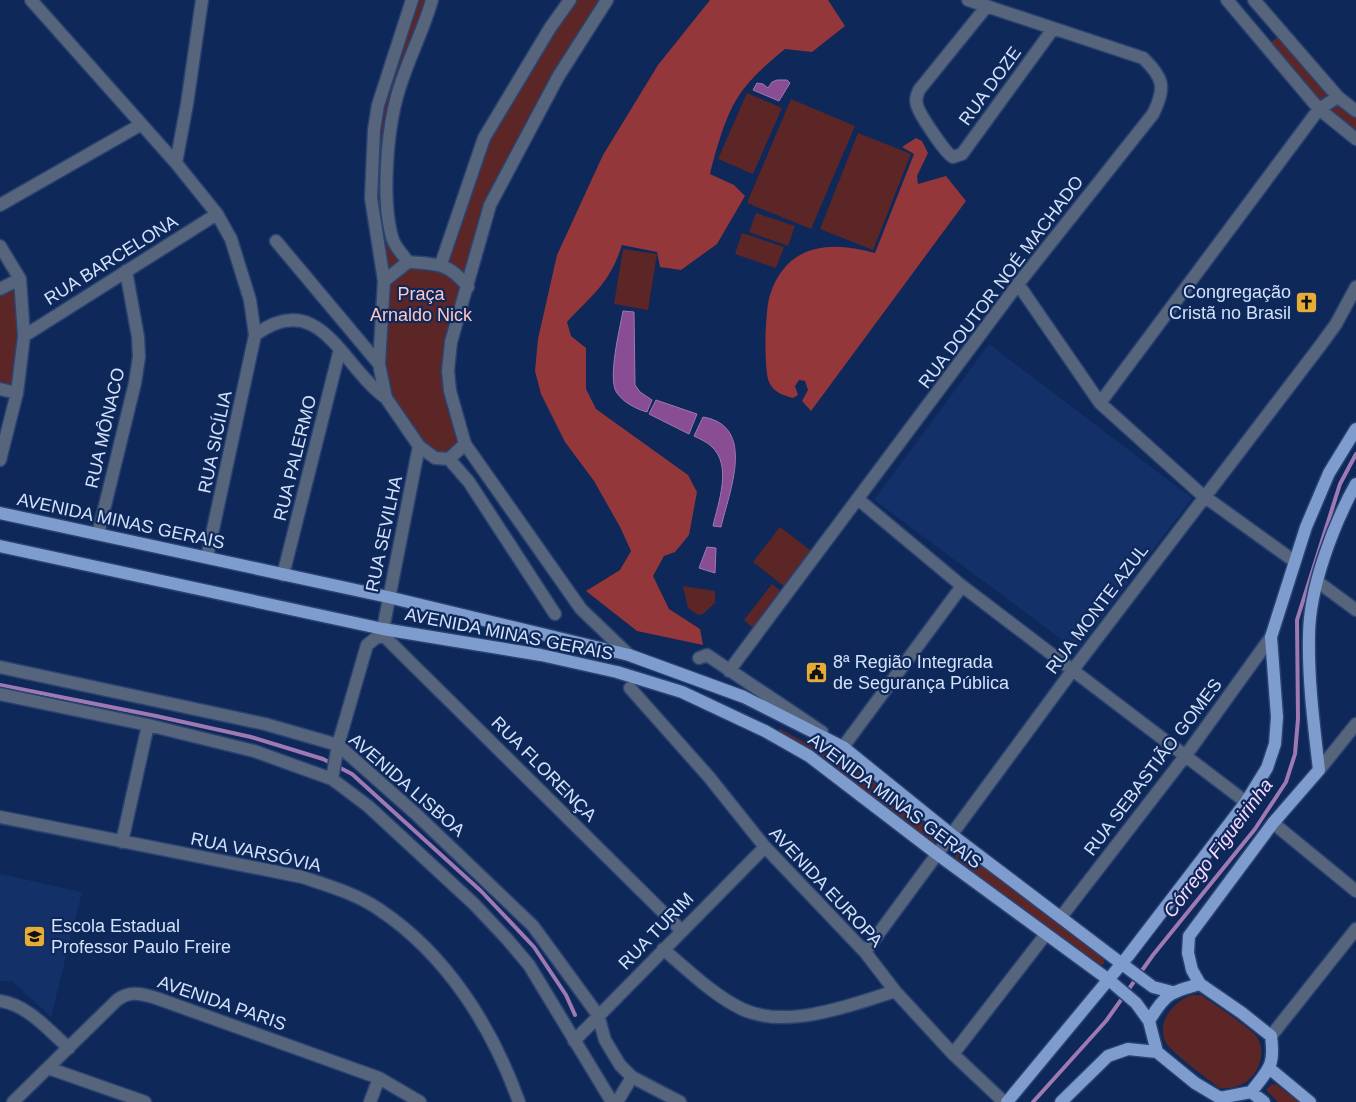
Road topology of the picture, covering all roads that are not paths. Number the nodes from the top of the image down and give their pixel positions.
1 (31, 0) edge
2 (202, 0) edge
3 (412, 0) edge
4 (432, 0) edge
5 (570, 0) edge
6 (605, 0) edge
7 (968, 0) edge
8 (1227, 0) edge
9 (1254, 0) edge
10 (987, 6) junction
11 (1054, 28) junction
12 (1338, 97) junction
13 (1319, 110) junction
14 (1356, 111) edge
15 (140, 125) junction
16 (1356, 139) edge
17 (176, 163) junction
18 (0, 205) edge
19 (216, 214) junction
20 (276, 241) dead end
21 (0, 246) edge
22 (408, 262) junction
23 (441, 264) junction
24 (126, 271) junction
25 (20, 278) junction
26 (384, 281) junction
27 (1018, 284) junction
28 (468, 287) junction
29 (1356, 287) edge
30 (0, 289) edge
31 (255, 335) junction
32 (24, 336) junction
33 (340, 349) junction
34 (379, 364) junction
35 (0, 389) edge
36 (17, 393) junction
37 (386, 398) junction
38 (1100, 403) junction
39 (1356, 429) edge
40 (464, 444) junction
41 (420, 446) junction
42 (449, 458) junction
43 (0, 460) edge
44 (1356, 484) edge
45 (1205, 497) junction
46 (859, 500) junction
47 (0, 513) edge
48 (98, 534) junction
49 (0, 546) edge
50 (207, 557) junction
51 (1294, 561) junction
52 (283, 575) junction
53 (1318, 582) junction
54 (962, 586) junction
55 (388, 596) junction
56 (1356, 610) edge
57 (555, 614) dead end
58 (382, 633) junction
59 (1272, 637) junction
60 (704, 652) dead end
61 (629, 655) junction
62 (0, 667) edge
63 (1072, 670) junction
64 (730, 671) junction
65 (630, 688) dead end
66 (0, 694) edge
67 (1356, 724) edge
68 (148, 725) junction
69 (338, 745) junction
70 (839, 745) junction
71 (1186, 755) junction
72 (1319, 770) junction
73 (332, 779) junction
74 (1246, 802) junction
75 (0, 817) edge
76 (1273, 823) junction
77 (952, 835) junction
78 (122, 842) junction
79 (765, 847) junction
80 (938, 854) junction
81 (1356, 891) edge
82 (1061, 917) junction
83 (1356, 929) edge
84 (681, 930) junction
85 (1046, 934) junction
86 (663, 949) junction
87 (865, 952) junction
88 (1122, 964) junction
89 (1109, 980) junction
90 (1200, 984) junction
91 (895, 991) junction
92 (1172, 992) junction
93 (0, 1001) edge
94 (598, 1015) junction
95 (1149, 1021) junction
96 (1271, 1036) junction
97 (574, 1041) junction
98 (69, 1048) junction
99 (1157, 1052) junction
100 (953, 1054) junction
101 (48, 1068) junction
102 (1269, 1068) junction
103 (632, 1077) junction
104 (379, 1078) junction
105 (1251, 1092) junction
106 (1219, 1100) edge
107 (13, 1102) edge
108 (145, 1102) edge
109 (370, 1102) edge
110 (420, 1102) edge
111 (519, 1102) edge
112 (612, 1102) edge
113 (617, 1102) edge
114 (680, 1102) edge
115 (1006, 1102) edge
116 (1061, 1102) edge
117 (1264, 1102) edge
118 (1310, 1102) edge

1 - 15 street
2 - 17 street
3 - 26 street
4 - 22 street
5 - 23 street
6 - 28 street
7 - 10 street, RUA DOUTOR NOÉ MACHADO
8 - 13 street
9 - 12 street
10 - 11 street, RUA DOUTOR NOÉ MACHADO
10 - 11 street, RUA DOZE
11 - 27 street, RUA DOUTOR NOÉ MACHADO
12 - 13 street
12 - 14 street
13 - 16 street
13 - 38 street
15 - 17 street
15 - 18 street
17 - 19 street
19 - 24 street, RUA BARCELONA
19 - 31 street
20 - 34 street
21 - 25 street
22 - 23 street
22 - 26 street
23 - 28 street
24 - 32 street, RUA BARCELONA
24 - 48 street, RUA MÔNACO
25 - 30 street
25 - 32 street
26 - 34 street
27 - 38 street
27 - 46 street, RUA DOUTOR NOÉ MACHADO
28 - 40 street
29 - 45 street, RUA MONTE AZUL
31 - 33 street
31 - 50 street, RUA SICÍLIA
32 - 36 street
33 - 37 street
33 - 52 street, RUA PALERMO
34 - 37 street
35 - 36 street
36 - 43 street
37 - 41 street
38 - 45 street
39 - 51 main road
40 - 42 street
40 - 61 street
41 - 42 street
41 - 55 street, RUA SEVILHA
42 - 57 street
44 - 53 main road
45 - 51 street
45 - 63 street, RUA MONTE AZUL
46 - 54 street
46 - 64 street, RUA DOUTOR NOÉ MACHADO
47 - 48 main road, AVENIDA MINAS GERAIS
48 - 50 main road, AVENIDA MINAS GERAIS
49 - 58 main road, AVENIDA MINAS GERAIS
50 - 52 main road, AVENIDA MINAS GERAIS
51 - 59 main road
52 - 55 main road, AVENIDA MINAS GERAIS
53 - 56 street
53 - 72 main road
54 - 63 street
54 - 70 street
55 - 58 street, RUA SEVILHA
55 - 61 main road, AVENIDA MINAS GERAIS
58 - 69 street
58 - 80 main road, AVENIDA MINAS GERAIS
58 - 84 street, RUA FLORENÇA
59 - 71 street, RUA SEBASTIÃO GOMES
59 - 74 main road
60 - 64 street, AVENIDA MINAS GERAIS
61 - 70 main road, AVENIDA MINAS GERAIS
62 - 69 street, AVENIDA LISBOA
63 - 71 street
63 - 77 street, RUA MONTE AZUL
64 - 70 street, AVENIDA MINAS GERAIS
65 - 79 street, AVENIDA EUROPA
66 - 68 street
67 - 72 street
68 - 73 street
68 - 78 street
69 - 73 street
69 - 94 street, AVENIDA LISBOA
70 - 77 main road, AVENIDA MINAS GERAIS
71 - 74 street
71 - 82 street, RUA SEBASTIÃO GOMES
72 - 76 main road
73 - 97 street
74 - 88 main road
75 - 78 street, RUA VARSÓVIA
76 - 81 street
76 - 90 main road
77 - 80 street, RUA MONTE AZUL
77 - 82 main road, AVENIDA MINAS GERAIS
78 - 111 street, RUA VARSÓVIA
79 - 84 street, RUA TURIM
79 - 87 street, AVENIDA EUROPA
80 - 85 main road, AVENIDA MINAS GERAIS
80 - 87 street, RUA MONTE AZUL
82 - 88 main road, AVENIDA MINAS GERAIS
83 - 96 street
84 - 86 street, RUA TURIM
85 - 89 main road, AVENIDA MINAS GERAIS
85 - 100 street
86 - 91 street
86 - 94 street, RUA TURIM
87 - 91 street, AVENIDA EUROPA
88 - 89 main road
88 - 92 main road, AVENIDA MINAS GERAIS
89 - 95 main road, AVENIDA MINAS GERAIS
89 - 115 main road
90 - 92 main road
90 - 96 main road
91 - 100 street, AVENIDA EUROPA
92 - 95 main road
93 - 98 street
94 - 97 street, RUA TURIM
94 - 103 street, AVENIDA LISBOA
95 - 99 main road
96 - 102 main road
97 - 112 street
98 - 101 street, AVENIDA PARIS
98 - 104 street, AVENIDA PARIS
99 - 106 main road
99 - 116 main road
100 - 115 street, AVENIDA EUROPA
101 - 107 street, AVENIDA PARIS
101 - 108 street
102 - 105 main road
102 - 118 main road
103 - 113 street
103 - 114 street, AVENIDA LISBOA
104 - 109 street
104 - 110 street, AVENIDA PARIS
105 - 106 main road
105 - 117 main road

